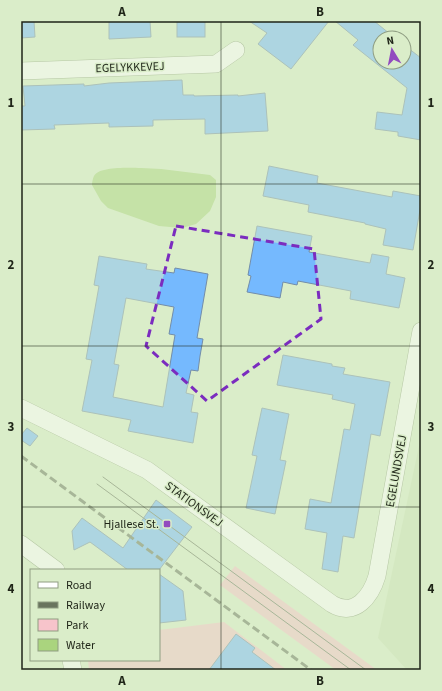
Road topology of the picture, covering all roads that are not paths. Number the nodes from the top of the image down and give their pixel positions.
1 (236, 50) dead end
2 (21, 71) edge
3 (421, 331) edge
4 (21, 408) edge
5 (21, 544) edge
6 (55, 569) edge
7 (358, 605) joint

1 - 2 street, EGELYKKEVEJ
3 - 7 street, EGELUNDSVEJ
4 - 7 street, STATIONSVEJ
5 - 6 street

